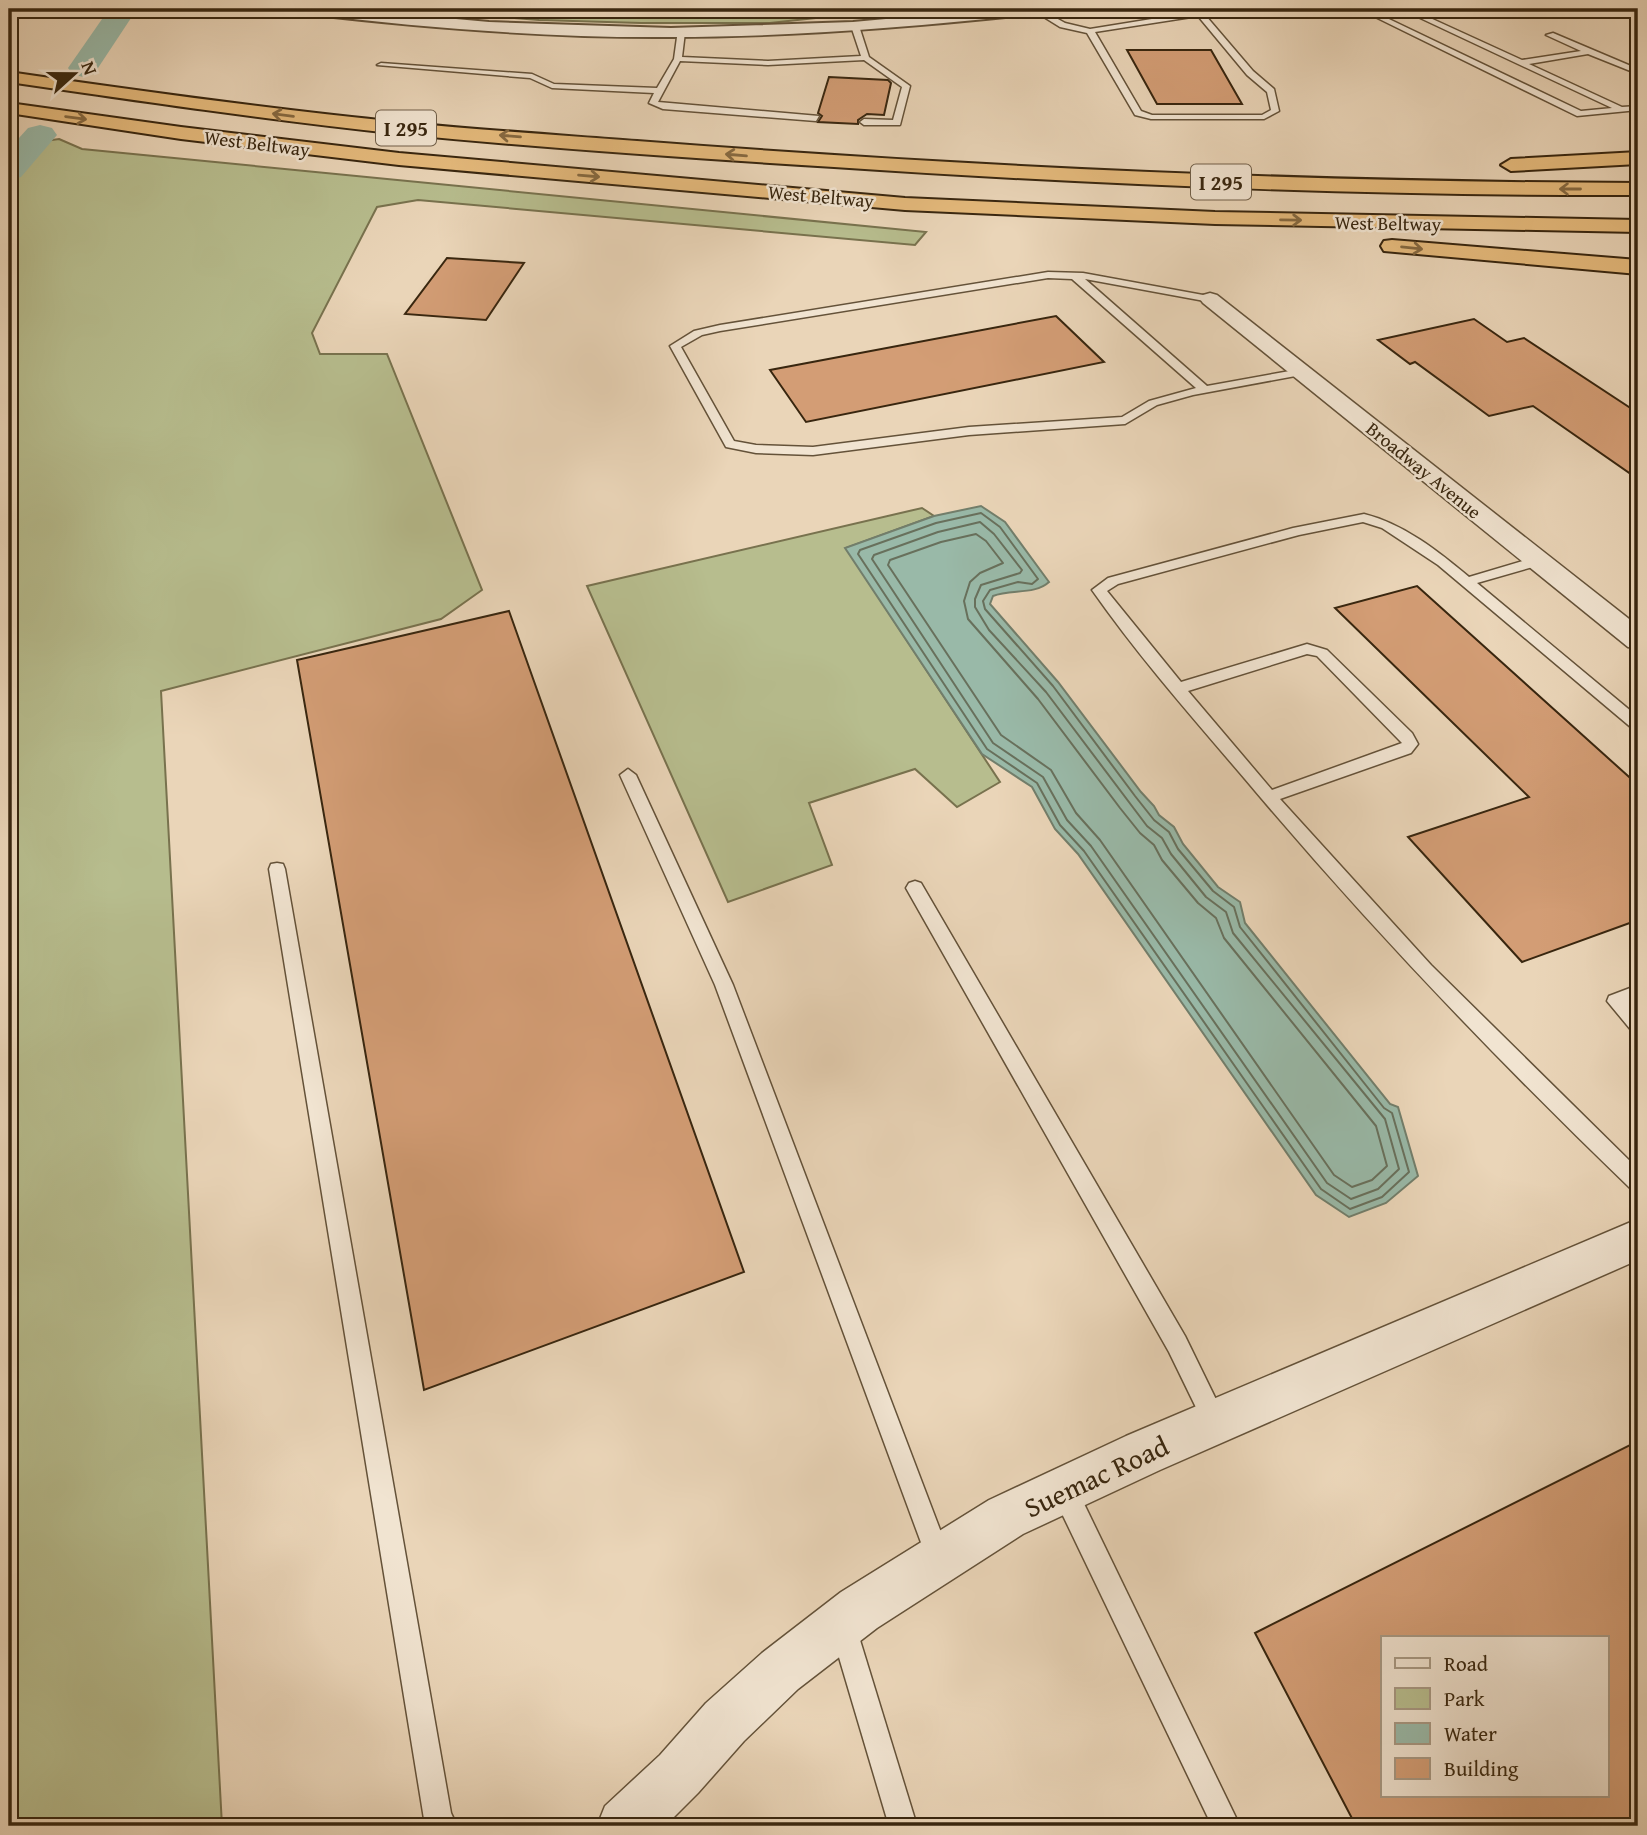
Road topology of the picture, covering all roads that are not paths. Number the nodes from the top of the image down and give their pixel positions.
1 (307, 9) edge
2 (1035, 9) edge
3 (1363, 9) edge
4 (1405, 9) edge
5 (1470, 9) edge
6 (1514, 9) edge
7 (1527, 9) edge
8 (1197, 12) edge
9 (903, 15) edge
10 (1420, 16) junction
11 (1387, 20) junction
12 (855, 26) junction
13 (1090, 31) junction
14 (681, 32) junction
15 (1550, 35) dead end
16 (1589, 52) junction
17 (678, 58) junction
18 (866, 58) junction
19 (1521, 63) junction
20 (381, 65) dead end
21 (1486, 68) junction
22 (1638, 72) edge
23 (9, 77) edge
24 (659, 91) junction
25 (9, 108) edge
26 (1638, 108) edge
27 (1622, 110) junction
28 (816, 118) dead end
29 (864, 122) dead end
30 (1638, 158) edge
31 (804, 160) junction
32 (1490, 166) dead end
33 (1435, 168) dead end
34 (1638, 189) edge
35 (905, 204) junction
36 (1638, 226) edge
37 (1339, 241) dead end
38 (1366, 243) dead end
39 (1638, 267) edge
40 (1075, 276) junction
41 (1210, 299) joint
42 (1301, 372) junction
43 (1205, 390) junction
44 (1538, 561) junction
45 (1467, 582) junction
46 (1638, 640) edge
47 (1176, 689) junction
48 (1638, 725) edge
49 (628, 775) dead end
50 (1269, 797) junction
51 (277, 869) dead end
52 (915, 888) dead end
53 (1638, 993) edge
54 (1638, 1024) edge
55 (1638, 1182) edge
56 (1638, 1239) edge
57 (1214, 1422) junction
58 (1065, 1490) junction
59 (939, 1559) junction
60 (842, 1623) junction
61 (443, 1826) edge
62 (625, 1826) edge
63 (902, 1826) edge
64 (1226, 1826) edge

1 - 14 street
2 - 9 street
2 - 13 lane
3 - 11 lane
4 - 10 lane
5 - 10 lane
6 - 7 lane
8 - 13 lane
8 - 13 lane
9 - 12 street
10 - 11 lane
10 - 19 lane
11 - 21 lane
12 - 14 street
12 - 18 lane
14 - 17 lane
15 - 16 lane
16 - 19 lane
16 - 22 lane
17 - 18 lane
17 - 24 lane
18 - 29 lane
19 - 21 lane
19 - 27 lane
20 - 24 lane
21 - 27 lane
31 -> 23 highway, West Beltway / I 295
24 - 28 lane
25 -> 35 highway, West Beltway / I 295
26 - 27 lane
30 - 32 highway
31 - 33 highway
34 -> 31 highway, West Beltway / I 295
35 -> 36 highway, West Beltway / I 295
35 - 37 highway
38 -> 39 highway
40 - 41 lane
40 - 43 lane
40 - 43 lane
41 - 42 street, Broadway Avenue
42 - 43 lane
42 - 44 street, Broadway Avenue
44 - 45 lane
44 - 46 street, Broadway Avenue
45 - 47 lane
45 - 48 lane
47 - 50 lane
47 - 50 lane
49 - 59 lane
50 - 55 lane
51 - 61 lane
52 - 57 lane
53 - 54 lane
56 - 57 street, Suemac Road
57 - 58 street, Suemac Road
58 - 59 street, Suemac Road
58 - 64 lane
59 - 60 street, Suemac Road
60 - 62 street, Suemac Road
60 - 63 lane

